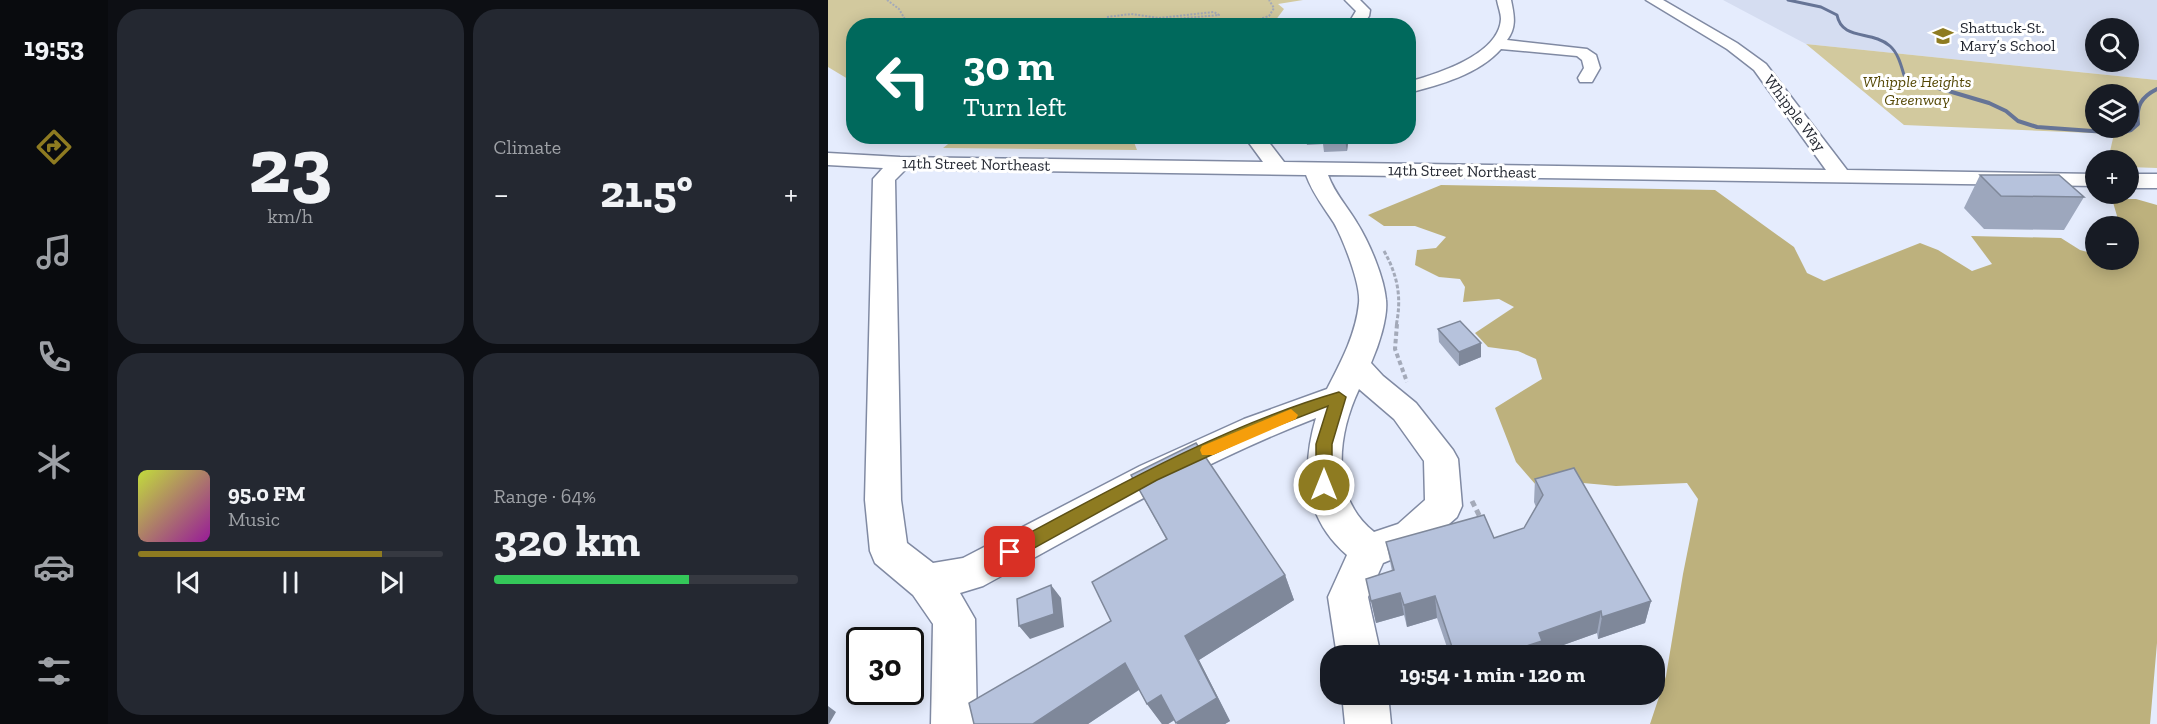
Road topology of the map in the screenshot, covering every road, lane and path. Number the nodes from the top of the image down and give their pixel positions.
1 (887, 0) edge
2 (1269, 0) edge
3 (1352, 0) edge
4 (1504, 0) edge
5 (1653, 0) edge
6 (1107, 16) dead end
7 (904, 18) edge
8 (1159, 18) edge
9 (1159, 18) edge
10 (1185, 18) edge
11 (1263, 18) edge
12 (1360, 18) edge
13 (1498, 44) junction
14 (1586, 78) dead end
15 (1416, 85) edge
16 (1259, 144) edge
17 (828, 159) edge
18 (900, 163) junction
19 (1273, 168) junction
20 (1315, 169) junction
21 (1839, 176) junction
22 (2085, 180) edge
23 (2139, 181) edge
24 (2157, 182) edge
25 (1378, 244) dead end
26 (1355, 364) junction
27 (1412, 391) dead end
28 (1339, 397) junction
29 (1470, 495) dead end
30 (1482, 522) edge
31 (1369, 551) junction
32 (927, 582) junction
33 (1357, 645) edge
34 (1366, 705) edge
35 (954, 724) edge
36 (1368, 724) edge

1 - 7 path
2 - 11 path
3 - 12 street
4 - 13 street
5 - 21 street, Whipple Way
6 - 9 path
8 - 10 path
13 - 14 street
13 - 15 street
16 - 19 street
17 - 18 street, 14th Street Northeast
18 - 19 street, 14th Street Northeast
18 - 32 street
19 - 20 street, 14th Street Northeast
20 - 21 street, 14th Street Northeast
20 - 26 street
21 - 22 street, 14th Street Northeast
23 - 24 street
25 - 27 path
26 - 28 street
26 - 31 street
28 - 31 street
28 - 32 street
29 - 30 path
31 - 33 street
32 - 35 street
34 - 36 street

